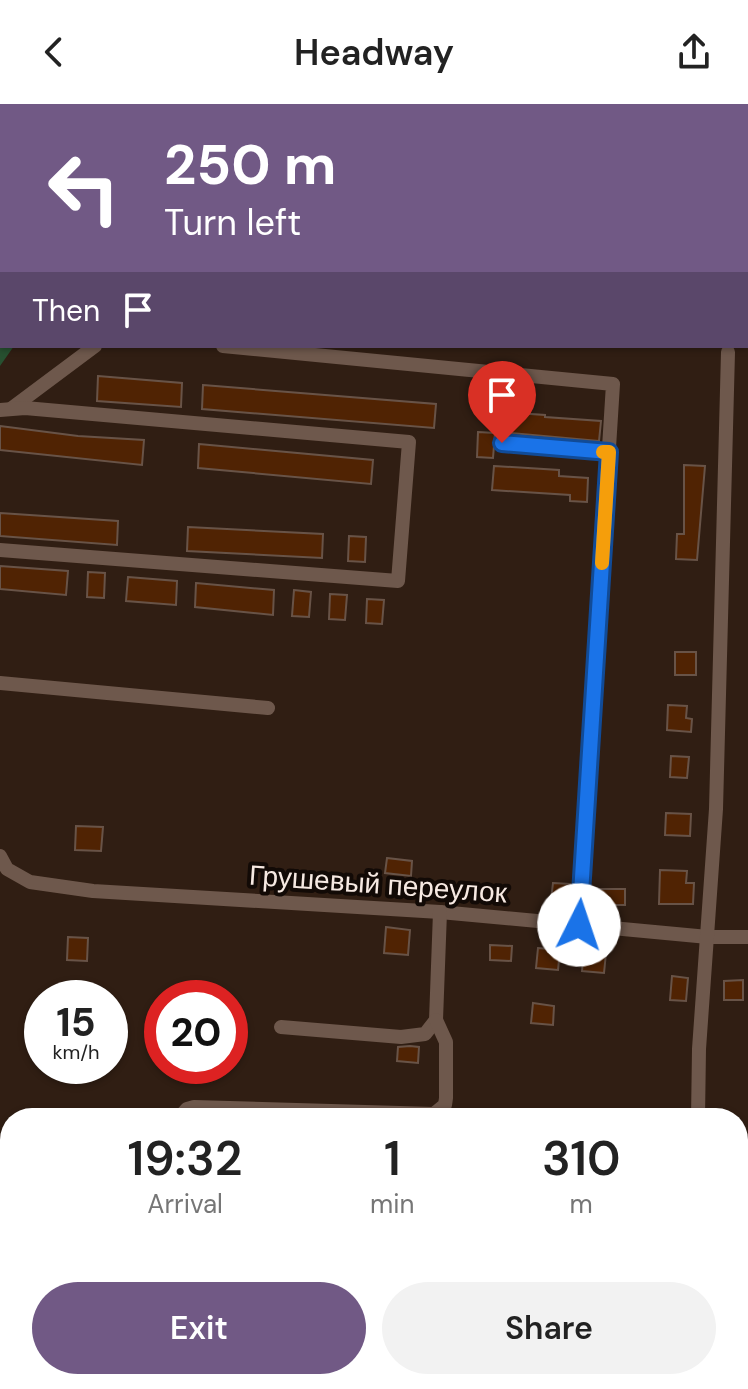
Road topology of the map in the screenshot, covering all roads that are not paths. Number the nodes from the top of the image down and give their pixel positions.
1 (92, 348) edge
2 (244, 348) edge
3 (728, 352) dead end
4 (5, 410) edge
5 (502, 443) dead end
6 (609, 452) junction
7 (0, 550) edge
8 (0, 683) edge
9 (268, 708) dead end
10 (0, 856) edge
11 (440, 912) junction
12 (579, 925) junction
13 (708, 937) junction
14 (748, 937) edge
15 (436, 1020) junction
16 (281, 1027) dead end
17 (190, 1108) edge
18 (228, 1108) edge
19 (441, 1108) edge
20 (698, 1108) edge

1 - 4 lane
2 - 6 lane
3 - 13 lane
4 - 7 lane
5 - 6 lane
6 - 12 lane
8 - 9 lane
10 - 11 lane, Грушевый переулок
11 - 12 lane, Грушевый переулок
11 - 15 lane
12 - 13 lane, Грушевый переулок
13 - 14 lane, Грушевый переулок
13 - 20 lane
15 - 16 lane
15 - 19 lane
17 - 18 lane

